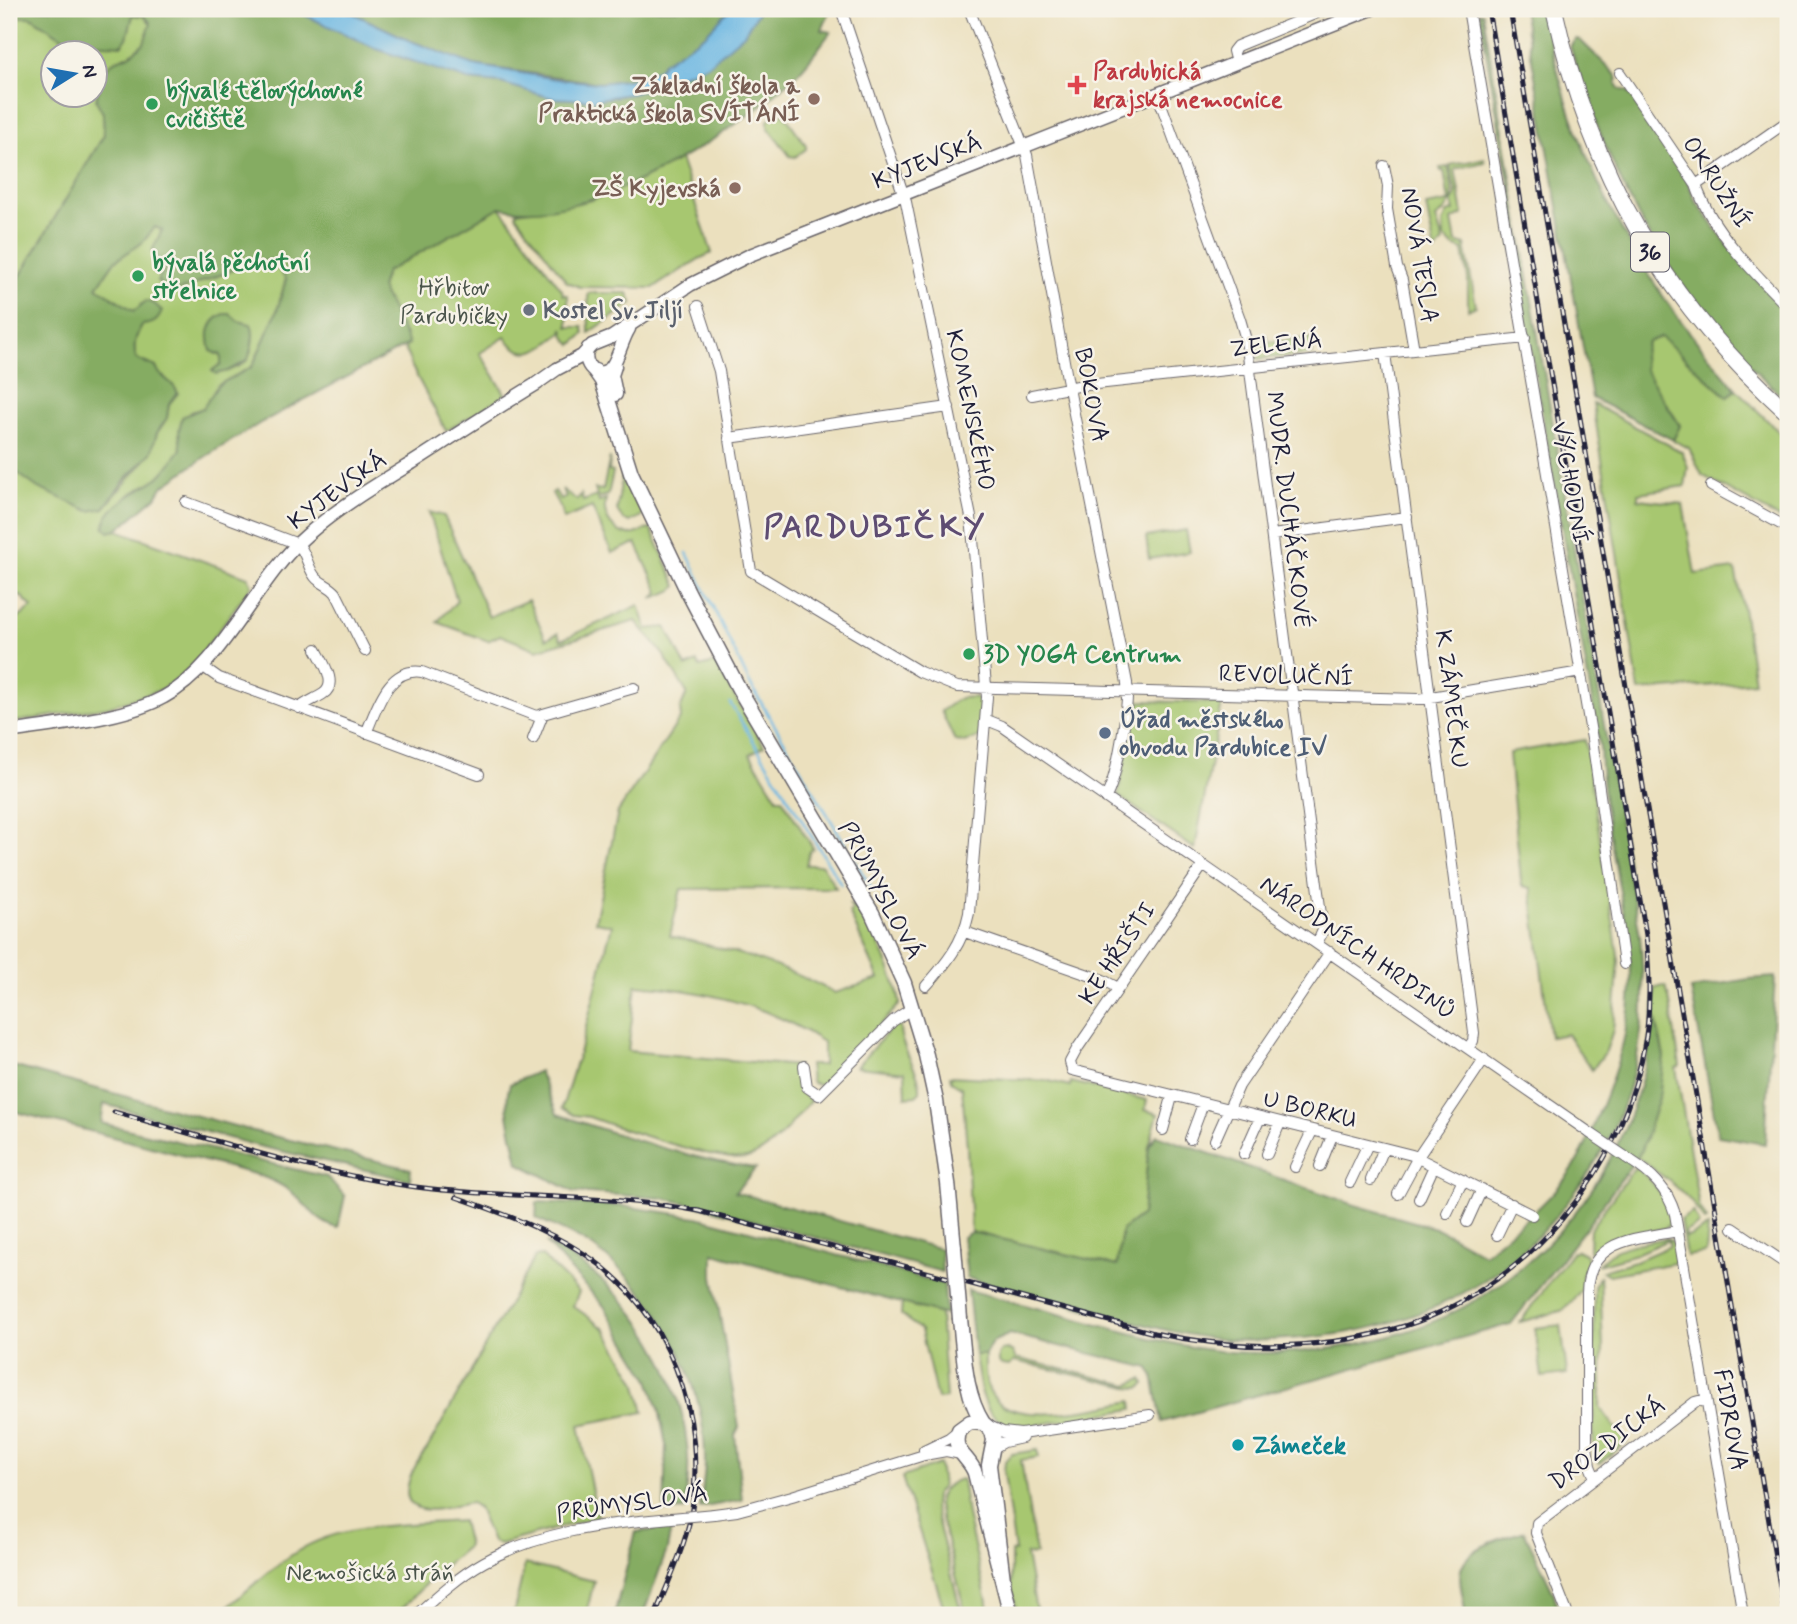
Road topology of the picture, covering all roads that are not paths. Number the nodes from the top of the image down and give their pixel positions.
1 (841, 9) edge
2 (970, 9) edge
3 (1327, 9) edge
4 (1372, 9) edge
5 (1468, 9) edge
6 (1554, 9) edge
7 (1255, 38) junction
8 (1262, 54) junction
9 (1236, 63) junction
10 (1620, 73) dead end
11 (1157, 93) junction
12 (1788, 121) edge
13 (1024, 146) junction
14 (1384, 166) dead end
15 (1696, 185) junction
16 (904, 193) junction
17 (698, 306) dead end
18 (1788, 307) edge
19 (642, 316) junction
20 (1525, 338) junction
21 (593, 345) junction
22 (1414, 350) junction
23 (1385, 353) junction
24 (615, 362) junction
25 (1250, 368) junction
26 (593, 370) junction
27 (533, 386) junction
28 (1069, 388) junction
29 (1032, 395) dead end
30 (950, 407) junction
31 (1788, 413) edge
32 (729, 438) junction
33 (1711, 486) dead end
34 (186, 502) dead end
35 (1407, 517) junction
36 (654, 519) junction
37 (1788, 528) edge
38 (1272, 535) junction
39 (298, 544) junction
40 (316, 649) dead end
41 (365, 651) dead end
42 (202, 666) junction
43 (1581, 672) junction
44 (987, 687) junction
45 (634, 688) dead end
46 (1127, 692) junction
47 (1292, 696) junction
48 (1430, 698) junction
49 (299, 708) junction
50 (543, 714) junction
51 (987, 720) junction
52 (9, 732) edge
53 (366, 733) junction
54 (533, 739) dead end
55 (479, 774) dead end
56 (1106, 797) junction
57 (1203, 864) junction
58 (965, 932) junction
59 (1317, 944) junction
60 (1329, 952) junction
61 (1624, 964) dead end
62 (926, 986) dead end
63 (1118, 988) junction
64 (912, 1008) junction
65 (1468, 1048) junction
66 (1484, 1059) junction
67 (804, 1066) dead end
68 (1070, 1068) joint
69 (1172, 1097) junction
70 (1203, 1104) junction
71 (1228, 1111) junction
72 (1260, 1118) junction
73 (1280, 1123) junction
74 (1163, 1130) dead end
75 (1312, 1131) junction
76 (1332, 1136) junction
77 (1190, 1139) dead end
78 (1215, 1140) dead end
79 (1368, 1144) junction
80 (1384, 1148) junction
81 (1244, 1154) dead end
82 (1267, 1154) dead end
83 (1418, 1157) junction
84 (1320, 1166) dead end
85 (1434, 1166) junction
86 (1295, 1167) dead end
87 (1371, 1180) dead end
88 (1463, 1180) junction
89 (1350, 1182) dead end
90 (1482, 1189) junction
91 (1398, 1194) dead end
92 (1419, 1199) dead end
93 (1512, 1204) junction
94 (1447, 1213) dead end
95 (1532, 1214) dead end
96 (1467, 1222) dead end
97 (1733, 1228) dead end
98 (1678, 1231) junction
99 (1497, 1235) dead end
100 (1788, 1265) edge
101 (960, 1320) junction
102 (1706, 1399) junction
103 (1150, 1415) dead end
104 (985, 1424) junction
105 (961, 1428) junction
106 (1048, 1431) junction
107 (992, 1450) junction
108 (962, 1455) junction
109 (872, 1471) junction
110 (1595, 1478) junction
111 (1004, 1588) junction
112 (416, 1615) edge
113 (1011, 1615) edge
114 (1568, 1615) edge
115 (1743, 1615) edge

1 - 16 street, KOMENSKÉHO
2 - 13 street, BOKOVA
3 - 7 street
4 - 8 street, KYJEVSKÁ
5 - 20 street, VÝCHODNÍ
6 - 31 main road, 36
7 - 8 street
7 - 9 street
8 - 9 street, KYJEVSKÁ
9 - 11 street, KYJEVSKÁ
10 - 15 street, OKRUŽNÍ
11 - 13 street, KYJEVSKÁ
11 - 25 street, MUDR. DUCHÁČKOVÉ
12 - 15 street
13 - 16 street, KYJEVSKÁ
13 - 28 street, BOKOVA
14 - 22 street, NOVÁ TESLA
15 - 18 street, OKRUŽNÍ
16 - 19 street, KYJEVSKÁ
16 - 30 street, KOMENSKÉHO
17 - 32 street
19 - 21 street, KYJEVSKÁ
19 - 24 street, KYJEVSKÁ
20 - 22 street, ZELENÁ
20 - 43 street, VÝCHODNÍ
21 - 24 street
21 - 26 street
21 - 27 street, KYJEVSKÁ
22 - 23 street, ZELENÁ
23 - 25 street, ZELENÁ
23 - 35 street, K ZÁMEČKU
24 - 26 street
24 - 36 main road, PRŮMYSLOVÁ
25 - 28 street, ZELENÁ
25 - 38 street, MUDR. DUCHÁČKOVÉ
26 - 27 street, KYJEVSKÁ
26 - 36 main road, PRŮMYSLOVÁ
27 - 39 street, KYJEVSKÁ
28 - 29 street, ZELENÁ
28 - 46 street, BOKOVA
30 - 32 street
30 - 44 street, KOMENSKÉHO
32 - 44 street
33 - 37 street
34 - 39 street
35 - 38 street
35 - 48 street, K ZÁMEČKU
36 - 64 main road, PRŮMYSLOVÁ
38 - 47 street, MUDR. DUCHÁČKOVÉ
39 - 41 street
39 - 42 street, KYJEVSKÁ
40 - 49 street
42 - 49 street
42 - 52 street, KYJEVSKÁ
43 - 48 street, REVOLUČNÍ
43 - 61 street, VÝCHODNÍ
44 - 46 street, REVOLUČNÍ
44 - 51 street, KOMENSKÉHO
45 - 50 street
46 - 47 street, REVOLUČNÍ
46 - 56 street, BOKOVA
47 - 48 street, REVOLUČNÍ
47 - 59 street, MUDR. DUCHÁČKOVÉ
48 - 65 street, K ZÁMEČKU
49 - 53 street
50 - 53 street
50 - 54 street
51 - 56 street, NÁRODNÍCH HRDINŮ
51 - 58 street, KOMENSKÉHO
53 - 55 street
56 - 57 street, NÁRODNÍCH HRDINŮ
57 - 59 street, NÁRODNÍCH HRDINŮ
57 - 63 street, KE HŘIŠTI
58 - 62 street, KOMENSKÉHO
58 - 63 street
59 - 60 street, NÁRODNÍCH HRDINŮ
60 - 65 street, NÁRODNÍCH HRDINŮ
60 - 71 street
63 - 68 street, KE HŘIŠTI
64 - 67 street
64 - 101 main road, PRŮMYSLOVÁ, bridge
65 - 66 street, NÁRODNÍCH HRDINŮ
66 - 83 street
66 - 98 street, NÁRODNÍCH HRDINŮ, bridge
68 - 69 street, U BORKU
69 - 70 street, U BORKU
69 - 74 street
70 - 71 street, U BORKU
70 - 77 street
71 - 72 street, U BORKU
71 - 78 street
72 - 73 street, U BORKU
72 - 81 street
73 - 75 street, U BORKU
73 - 82 street
75 - 76 street, U BORKU
75 - 86 street
76 - 79 street, U BORKU
76 - 84 street
79 - 80 street, U BORKU
79 - 89 street
80 - 83 street, U BORKU
80 - 87 street
83 - 85 street, U BORKU
83 - 91 street
85 - 88 street, U BORKU
85 - 92 street
88 - 90 street, U BORKU
88 - 94 street
90 - 93 street, U BORKU
90 - 96 street
93 - 95 street, U BORKU
93 - 99 street
97 - 100 street
98 - 102 street, FIDROVA
98 - 110 street
101 - 104 main road, PRŮMYSLOVÁ
101 - 105 main road, PRŮMYSLOVÁ
102 - 110 street, DROZDICKÁ
102 - 115 street, FIDROVA
103 - 106 street, PRŮMYSLOVÁ
104 - 105 main road, PRŮMYSLOVÁ
104 - 106 street, PRŮMYSLOVÁ
104 - 107 main road, PRŮMYSLOVÁ
105 - 108 main road, PRŮMYSLOVÁ
105 - 109 street, PRŮMYSLOVÁ
106 - 107 street, PRŮMYSLOVÁ
107 - 108 main road, PRŮMYSLOVÁ
107 - 111 main road, PRŮMYSLOVÁ
108 - 109 street, PRŮMYSLOVÁ
108 - 111 main road, PRŮMYSLOVÁ
109 - 112 street, PRŮMYSLOVÁ, bridge
110 - 114 street, DROZDICKÁ
111 - 113 main road, PRŮMYSLOVÁ

